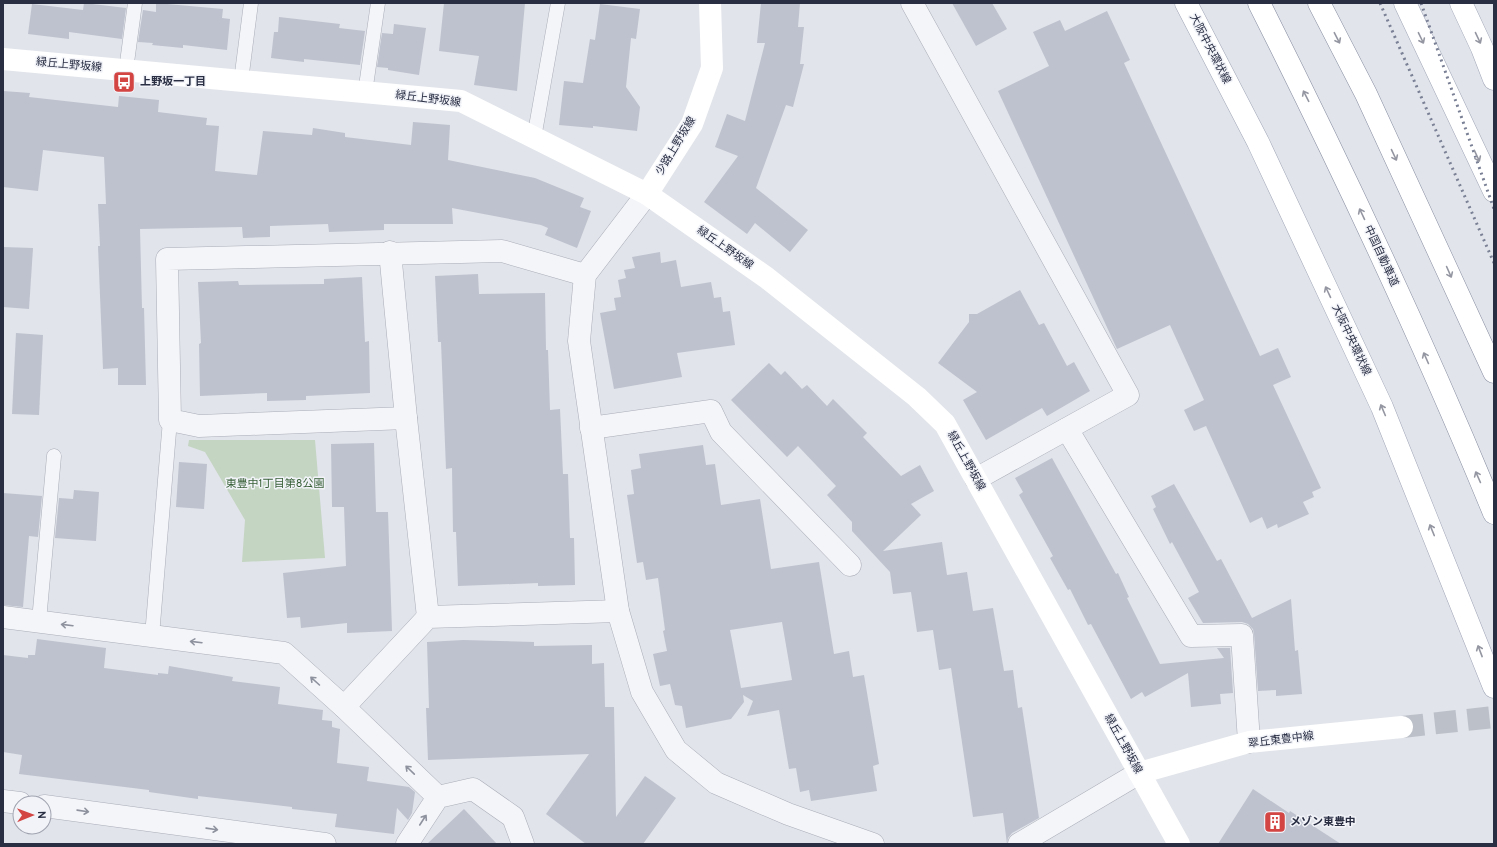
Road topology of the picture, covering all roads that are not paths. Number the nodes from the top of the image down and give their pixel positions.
1 (135, 3) edge
2 (251, 3) edge
3 (378, 3) edge
4 (558, 3) edge
5 (710, 3) edge
6 (912, 3) edge
7 (1186, 3) edge
8 (1259, 3) edge
9 (1319, 3) edge
10 (1404, 3) edge
11 (1461, 3) edge
12 (3, 59) edge
13 (126, 70) junction
14 (1494, 79) edge
15 (241, 81) junction
16 (365, 93) junction
17 (534, 138) junction
18 (1494, 191) edge
19 (647, 194) junction
20 (390, 252) junction
21 (585, 275) junction
22 (1494, 372) edge
23 (406, 418) junction
24 (170, 420) junction
25 (591, 428) junction
26 (1067, 429) junction
27 (54, 456) dead end
28 (976, 480) junction
29 (1494, 513) edge
30 (850, 565) dead end
31 (618, 611) junction
32 (3, 617) edge
33 (428, 617) junction
34 (39, 622) junction
35 (152, 636) junction
36 (1494, 688) edge
37 (344, 707) junction
38 (1402, 727) tunnel mouth
39 (1249, 742) junction
40 (1139, 774) junction
41 (438, 797) junction
42 (52, 807) edge
43 (325, 844) edge
44 (407, 844) edge
45 (523, 844) edge
46 (872, 844) edge
47 (1019, 844) edge
48 (1179, 844) edge

1 - 13 lane
2 - 15 lane
3 - 16 lane
4 - 17 lane
5 - 19 main road, 少路上野坂線
6 - 26 street
36 -> 7 main road, 大阪中央環状線
29 -> 8 main road, 中国自動車道
9 -> 22 main road
10 -> 18 main road
11 -> 14 main road
12 - 13 main road, 緑丘上野坂線
13 - 15 main road, 緑丘上野坂線
15 - 16 main road, 緑丘上野坂線
16 - 17 main road, 緑丘上野坂線
17 - 19 main road, 緑丘上野坂線
19 - 21 street
19 - 28 main road, 緑丘上野坂線
20 - 21 street
20 - 23 street
20 - 24 street
21 - 25 street
23 - 24 street
23 - 33 street
24 - 35 lane
25 - 30 street
25 - 31 street
26 - 28 street
26 - 39 street
27 - 34 lane
28 - 40 main road, 緑丘上野坂線
31 - 33 street
31 - 46 street
32 - 34 street
33 - 37 street
35 -> 34 street
37 -> 35 street
41 -> 37 street
38 - 39 main road, 翠丘東豊中線
39 - 40 main road, 翠丘東豊中線
40 - 47 street
40 - 48 main road, 緑丘上野坂線
44 -> 41 street
41 - 45 street
42 -> 43 street

